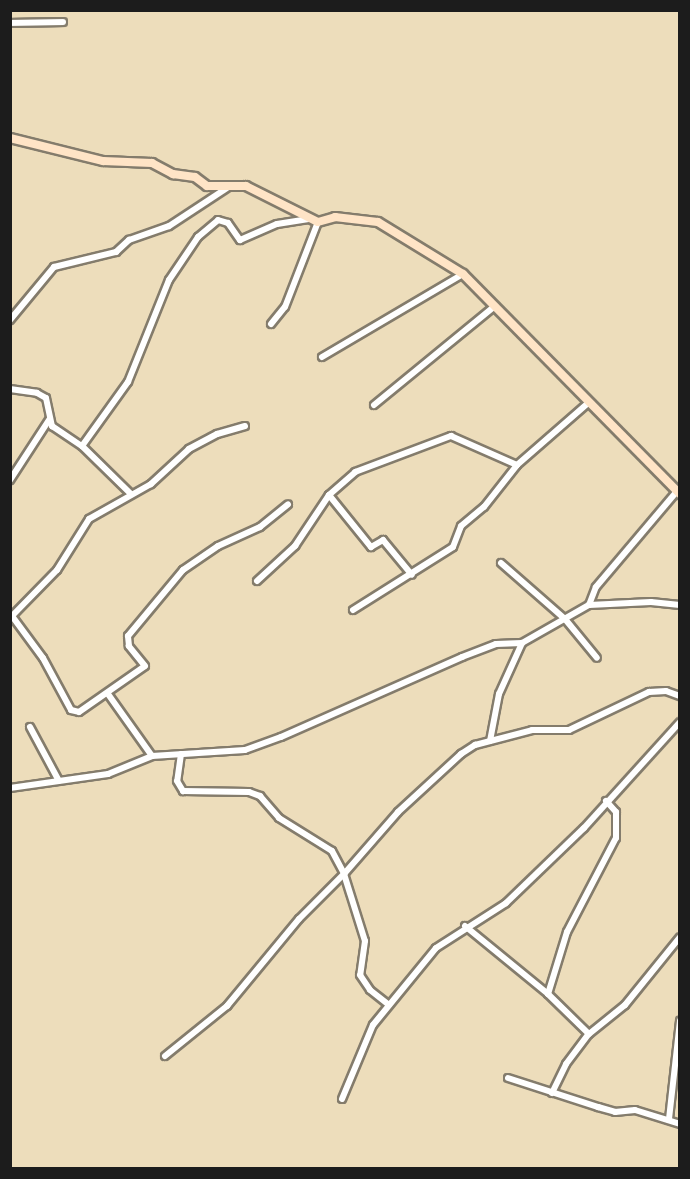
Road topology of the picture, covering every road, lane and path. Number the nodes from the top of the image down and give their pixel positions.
1 (63, 22) dead end
2 (10, 23) edge
3 (10, 138) edge
4 (227, 188) junction
5 (313, 221) junction
6 (463, 274) junction
7 (10, 304) edge
8 (495, 306) junction
9 (19, 309) junction
10 (10, 320) edge
11 (271, 324) dead end
12 (322, 357) dead end
13 (10, 389) edge
14 (588, 403) junction
15 (374, 405) dead end
16 (49, 420) junction
17 (245, 426) dead end
18 (82, 446) junction
19 (517, 465) junction
20 (10, 480) edge
21 (678, 493) edge
22 (131, 494) junction
23 (329, 495) junction
24 (288, 504) dead end
25 (501, 563) dead end
26 (412, 575) junction
27 (257, 581) dead end
28 (590, 605) junction
29 (680, 606) edge
30 (353, 610) dead end
31 (565, 619) junction
32 (522, 643) junction
33 (597, 658) dead end
34 (108, 694) junction
35 (680, 696) edge
36 (680, 722) edge
37 (30, 727) dead end
38 (490, 741) junction
39 (180, 754) junction
40 (152, 756) junction
41 (59, 781) junction
42 (10, 788) edge
43 (606, 801) junction
44 (344, 874) junction
45 (465, 926) junction
46 (680, 937) edge
47 (548, 994) junction
48 (389, 1005) junction
49 (680, 1021) edge
50 (589, 1034) junction
51 (165, 1056) dead end
52 (508, 1078) dead end
53 (552, 1093) junction
54 (342, 1099) dead end
55 (669, 1119) junction
56 (680, 1124) edge

1 - 2 street
3 - 4 street
4 - 5 street
4 - 9 street
5 - 6 street
5 - 11 street
5 - 18 street
6 - 8 street
6 - 12 street
7 - 9 street
8 - 14 street
8 - 15 street
9 - 10 street
13 - 16 street
14 - 19 street
14 - 21 street
16 - 18 street
16 - 20 street
17 - 22 street
18 - 22 street
19 - 23 street
19 - 26 street
21 - 28 street
22 - 34 street
23 - 26 street
23 - 27 street
24 - 34 street
25 - 31 street
26 - 30 street
28 - 29 street
28 - 31 street
31 - 32 street
31 - 33 street
32 - 38 street
32 - 39 street
34 - 40 street
35 - 38 street
36 - 43 street
37 - 41 street
38 - 44 street
39 - 40 street
39 - 44 street
40 - 41 street
41 - 42 street
43 - 45 street
43 - 47 street
44 - 48 street
44 - 51 street
45 - 47 street
45 - 48 street
46 - 50 street
47 - 50 street
48 - 54 street
49 - 55 street
50 - 53 street
52 - 53 street
53 - 55 street
55 - 56 street

